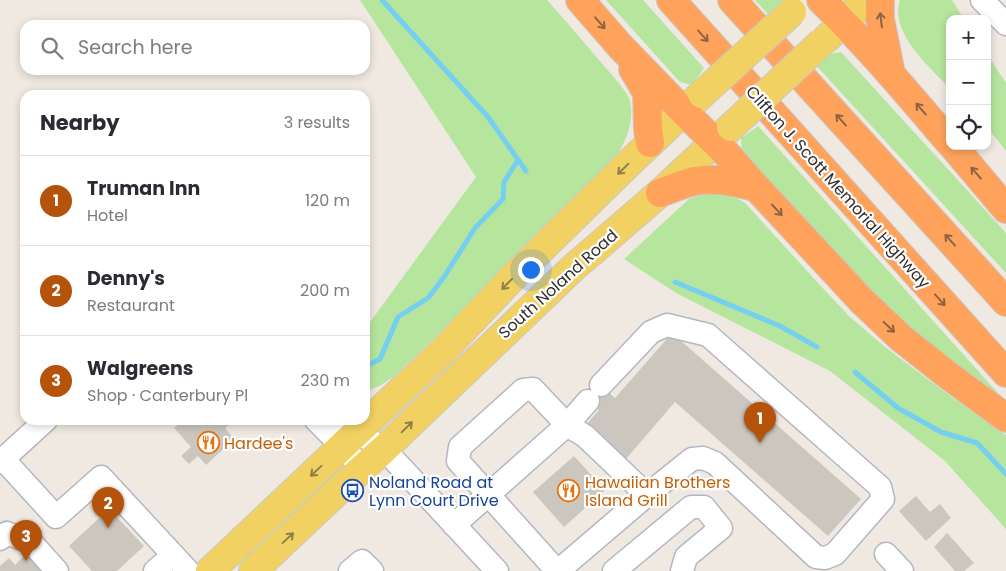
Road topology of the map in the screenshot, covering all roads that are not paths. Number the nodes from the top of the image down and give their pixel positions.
1 (580, 0) edge
2 (671, 0) edge
3 (732, 0) edge
4 (821, 0) edge
5 (866, 0) edge
6 (880, 0) edge
7 (982, 0) edge
8 (797, 6) edge
9 (844, 22) junction
10 (1006, 24) edge
11 (620, 46) junction
12 (892, 75) junction
13 (693, 102) junction
14 (723, 135) junction
15 (946, 138) edge
16 (650, 143) junction
17 (956, 150) edge
18 (756, 188) junction
19 (660, 193) junction
20 (1006, 209) edge
21 (1006, 302) edge
22 (1006, 373) edge
23 (404, 388) junction
24 (370, 400) edge
25 (370, 415) edge
26 (1006, 418) edge
27 (567, 424) junction
28 (40, 425) edge
29 (328, 425) edge
30 (358, 425) edge
31 (348, 433) edge
32 (384, 449) junction
33 (2, 460) edge
34 (363, 468) junction
35 (488, 495) junction
36 (646, 495) junction
37 (454, 525) junction
38 (0, 539) edge
39 (886, 554) dead end
40 (173, 555) junction
41 (260, 569) edge
42 (57, 571) edge
43 (155, 571) edge
44 (188, 571) edge
45 (210, 571) edge
46 (350, 571) edge
47 (372, 571) edge
48 (497, 571) edge
49 (557, 571) edge
50 (614, 571) edge
51 (682, 571) edge
52 (902, 571) edge

1 -> 11 highway
2 -> 22 highway, Clifton J. Scott Memorial Highway
21 -> 3 highway
4 - 9 highway
5 - 9 main road, South Noland Road
12 -> 6 highway
7 - 10 street
8 - 13 main road, South Noland Road, bridge
9 - 12 highway
9 - 14 main road, South Noland Road, bridge
11 - 13 highway
11 - 16 highway
15 -> 12 highway
13 - 14 highway
13 - 16 main road, South Noland Road
14 - 18 highway
14 - 19 main road, South Noland Road
16 -> 23 main road, South Noland Road
20 -> 17 highway
18 - 19 highway
18 -> 26 highway
32 -> 19 main road, South Noland Road
23 - 24 main road
23 - 25 main road, South Noland Road
27 - 35 street
27 - 35 street
27 - 36 street
27 - 36 street
28 - 33 street
29 - 31 street
30 - 31 main road, South Noland Road
31 - 32 street
31 - 34 street
31 -> 45 main road, South Noland Road
32 - 34 main road, South Noland Road
32 - 37 street
33 - 40 street
41 -> 34 main road, South Noland Road
35 - 37 street
35 - 49 street
36 - 49 street
37 - 48 street
38 - 42 street
39 - 52 street
40 - 43 street
40 - 44 street
46 - 47 street
50 - 51 street

